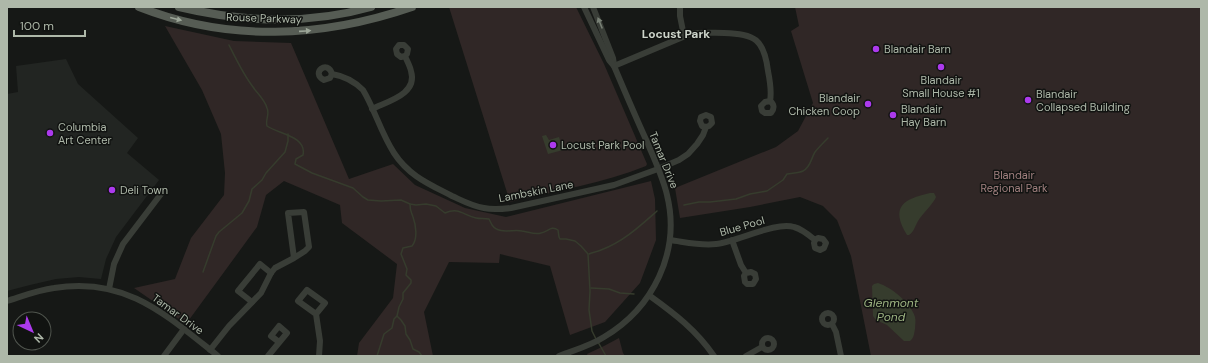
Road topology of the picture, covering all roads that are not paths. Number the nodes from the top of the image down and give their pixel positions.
1 (139, 7) edge
2 (179, 7) edge
3 (371, 7) edge
4 (412, 7) edge
5 (584, 7) edge
6 (593, 7) edge
7 (680, 7) edge
8 (684, 36) junction
9 (405, 56) dead end
10 (614, 66) junction
11 (332, 74) dead end
12 (770, 101) dead end
13 (372, 109) junction
14 (706, 127) dead end
15 (658, 169) junction
16 (164, 190) dead end
17 (670, 240) junction
18 (732, 240) junction
19 (815, 240) dead end
20 (294, 258) junction
21 (271, 273) junction
22 (746, 273) dead end
23 (109, 289) junction
24 (650, 296) junction
25 (7, 301) edge
26 (252, 302) junction
27 (316, 314) dead end
28 (832, 324) dead end
29 (184, 329) junction
30 (279, 342) dead end
31 (762, 347) dead end
32 (210, 350) junction
33 (164, 356) edge
34 (218, 356) edge
35 (268, 356) edge
36 (319, 356) edge
37 (559, 356) edge
38 (714, 356) edge
39 (746, 356) edge
40 (841, 356) edge

1 -> 4 main road, Rouse Parkway
2 - 3 main road, Rouse Parkway
5 - 10 street, Tamar Drive
10 -> 6 street, Tamar Drive
7 - 8 street
8 - 10 street
8 - 12 street
9 - 13 street
10 - 15 street, Tamar Drive
11 - 13 street, Lambskin Lane
13 - 15 street, Lambskin Lane
14 - 15 street, Lambskin Lane
15 - 17 street, Tamar Drive
16 - 23 street
17 - 18 street, Blue Pool
17 - 24 street, Tamar Drive
18 - 19 street, Blue Pool
18 - 22 street
20 - 20 street
20 - 21 street
21 - 26 street
21 - 26 street
23 - 25 street, Tamar Drive
23 - 29 street, Tamar Drive
24 - 37 street, Tamar Drive
24 - 38 street
26 - 32 street
27 - 36 street
28 - 40 street
29 - 32 street, Tamar Drive
29 - 33 street
30 - 35 street
31 - 39 street
32 - 34 street, Tamar Drive

